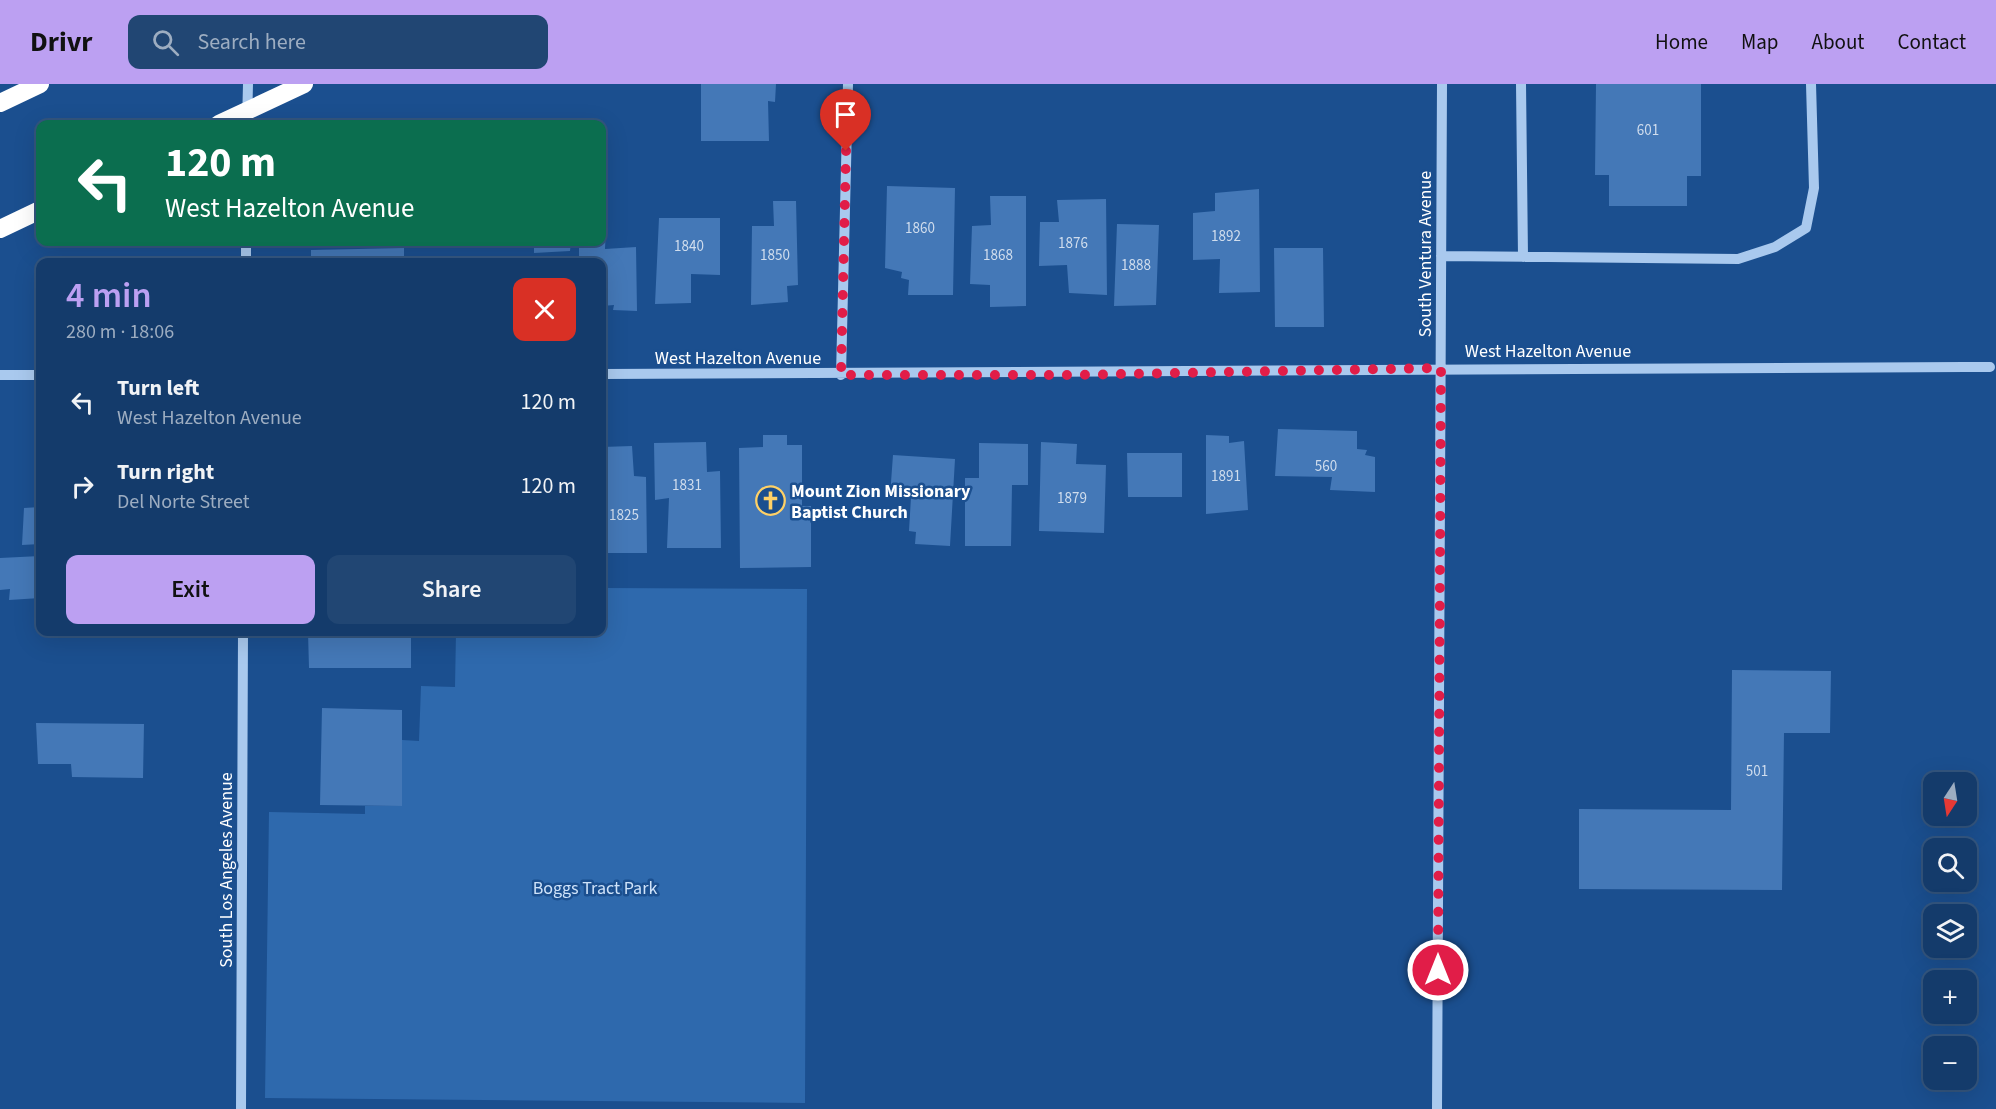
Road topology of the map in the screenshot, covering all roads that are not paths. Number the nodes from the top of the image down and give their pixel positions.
1 (40, 84) edge
2 (248, 84) edge
3 (304, 84) edge
4 (848, 84) edge
5 (1442, 84) edge
6 (1521, 84) edge
7 (1811, 84) edge
8 (0, 103) edge
9 (228, 120) edge
10 (247, 120) edge
11 (36, 212) edge
12 (0, 230) edge
13 (1441, 256) junction
14 (1523, 257) junction
15 (1990, 367) dead end
16 (1441, 368) junction
17 (606, 374) edge
18 (0, 375) edge
19 (36, 375) edge
20 (841, 375) junction
21 (243, 636) edge
22 (241, 1109) edge
23 (1437, 1109) edge

1 - 8 highway
2 - 10 street
3 - 9 highway, bridge
4 - 20 street
5 - 13 street, South Ventura Avenue
6 - 14 street
7 - 14 street
11 - 12 highway
13 - 14 street
13 - 16 street, South Ventura Avenue
15 - 16 street, West Hazelton Avenue
16 - 20 street, West Hazelton Avenue
16 - 23 street, South Ventura Avenue
17 - 20 street, West Hazelton Avenue
18 - 19 street
21 - 22 street, South Los Angeles Avenue

